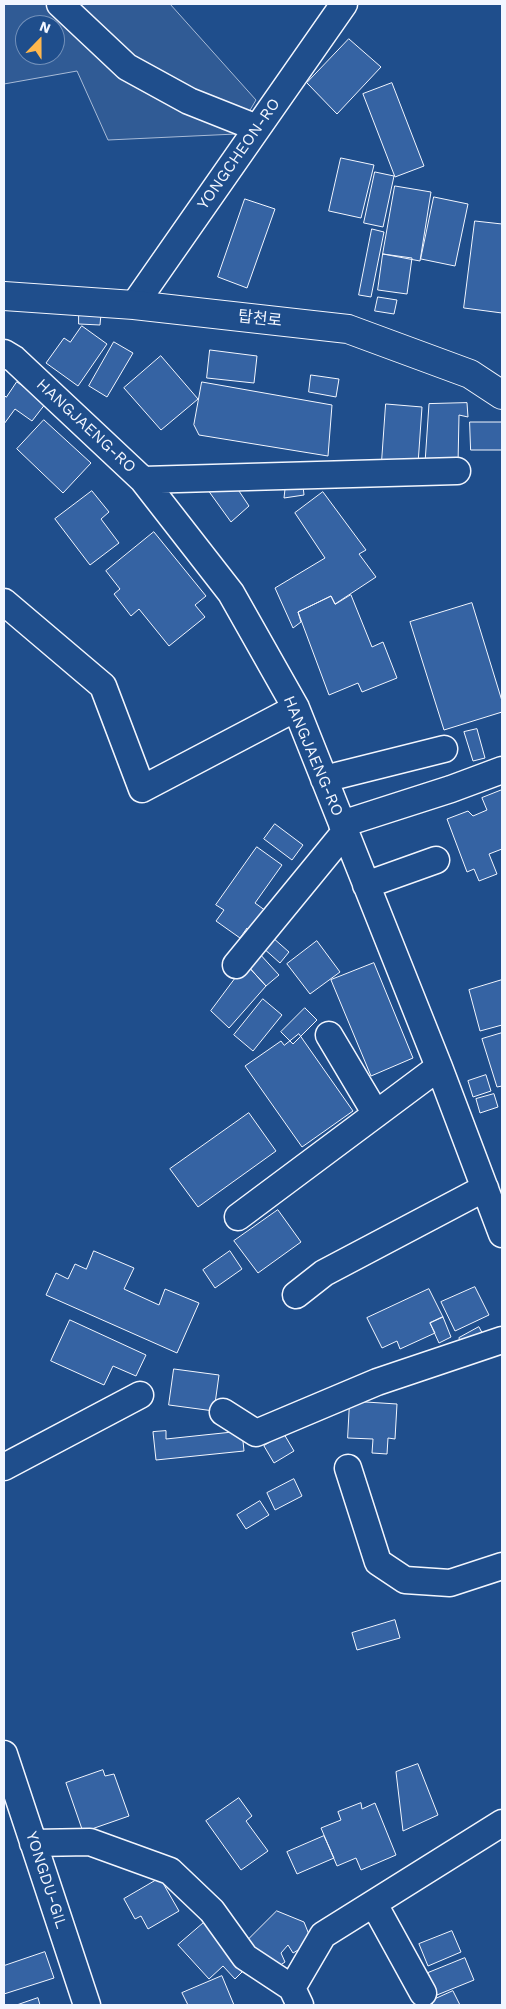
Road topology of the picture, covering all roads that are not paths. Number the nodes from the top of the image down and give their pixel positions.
1 (60, 4) edge
2 (344, 4) edge
3 (257, 128) junction
4 (4, 296) edge
5 (134, 305) junction
6 (4, 353) edge
7 (502, 395) edge
8 (456, 471) dead end
9 (144, 480) junction
10 (4, 602) edge
11 (296, 708) junction
12 (444, 750) dead end
13 (502, 770) edge
14 (324, 779) junction
15 (344, 828) junction
16 (436, 860) dead end
17 (366, 885) junction
18 (236, 965) dead end
19 (329, 1035) dead end
20 (440, 1067) junction
21 (376, 1114) junction
22 (485, 1188) junction
23 (238, 1217) dead end
24 (502, 1234) edge
25 (296, 1294) dead end
26 (502, 1340) edge
27 (140, 1395) dead end
28 (223, 1412) dead end
29 (4, 1467) edge
30 (348, 1468) dead end
31 (502, 1566) edge
32 (4, 1754) edge
33 (502, 1823) edge
34 (33, 1843) junction
35 (374, 1904) junction
36 (422, 1993) dead end
37 (296, 1997) edge
38 (87, 2005) edge

1 - 3 street
2 - 3 street, YONGCHEON-RO
3 - 5 street, YONGCHEON-RO
4 - 5 main road, 탑천로
5 - 7 main road, 탑천로
6 - 9 street, HANGJAENG-RO
8 - 9 street
9 - 11 street, HANGJAENG-RO
10 - 11 street
11 - 14 street, HANGJAENG-RO
12 - 14 street
13 - 15 street
14 - 15 street, HANGJAENG-RO
15 - 17 street, HANGJAENG-RO
15 - 18 street
16 - 17 street
17 - 20 street, HANGJAENG-RO
19 - 21 street
20 - 21 street
20 - 22 street, HANGJAENG-RO
21 - 23 street
22 - 24 street, HANGJAENG-RO
22 - 25 street
26 - 28 street
27 - 29 street
30 - 31 street
32 - 34 street, YONGDU-GIL
33 - 35 street
34 - 37 street
34 - 38 street, YONGDU-GIL
35 - 36 street
35 - 37 street

